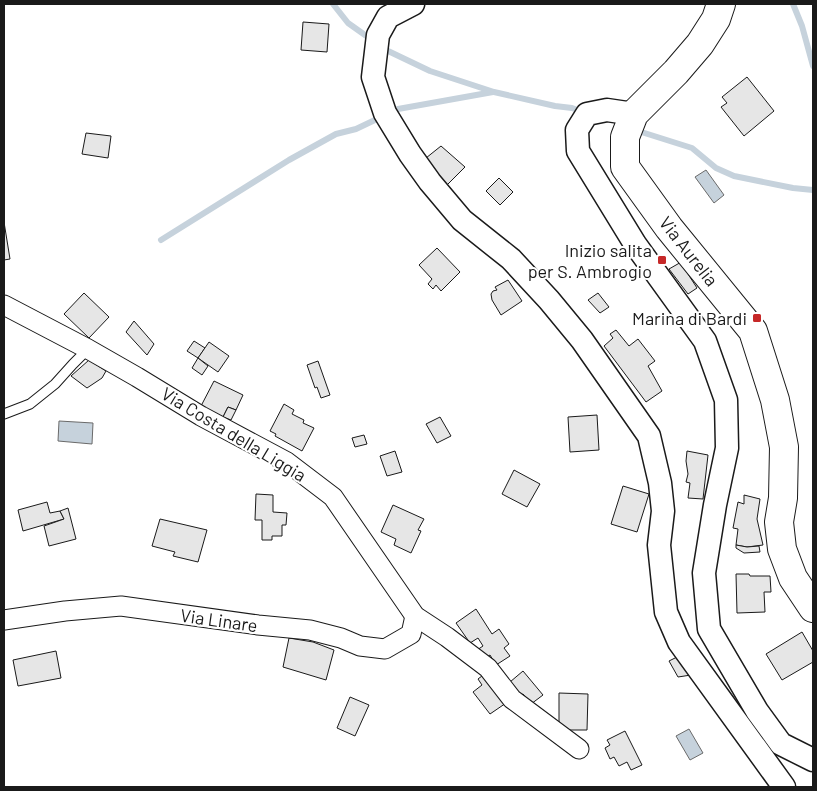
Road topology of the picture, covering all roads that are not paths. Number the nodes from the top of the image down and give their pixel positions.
1 (413, 4) edge
2 (721, 4) edge
3 (630, 126) junction
4 (4, 305) edge
5 (88, 350) junction
6 (4, 414) edge
7 (813, 608) edge
8 (415, 616) junction
9 (4, 620) edge
10 (579, 749) dead end
11 (813, 760) edge
12 (784, 787) edge

1 - 12 street
2 - 3 main road
3 - 7 main road, Via Aurelia
3 - 11 street
4 - 5 street, Via Costa della Liggia
5 - 6 lane
5 - 8 street, Via Costa della Liggia
8 - 9 street, Via Linare
8 - 10 street, Via Costa della Liggia

